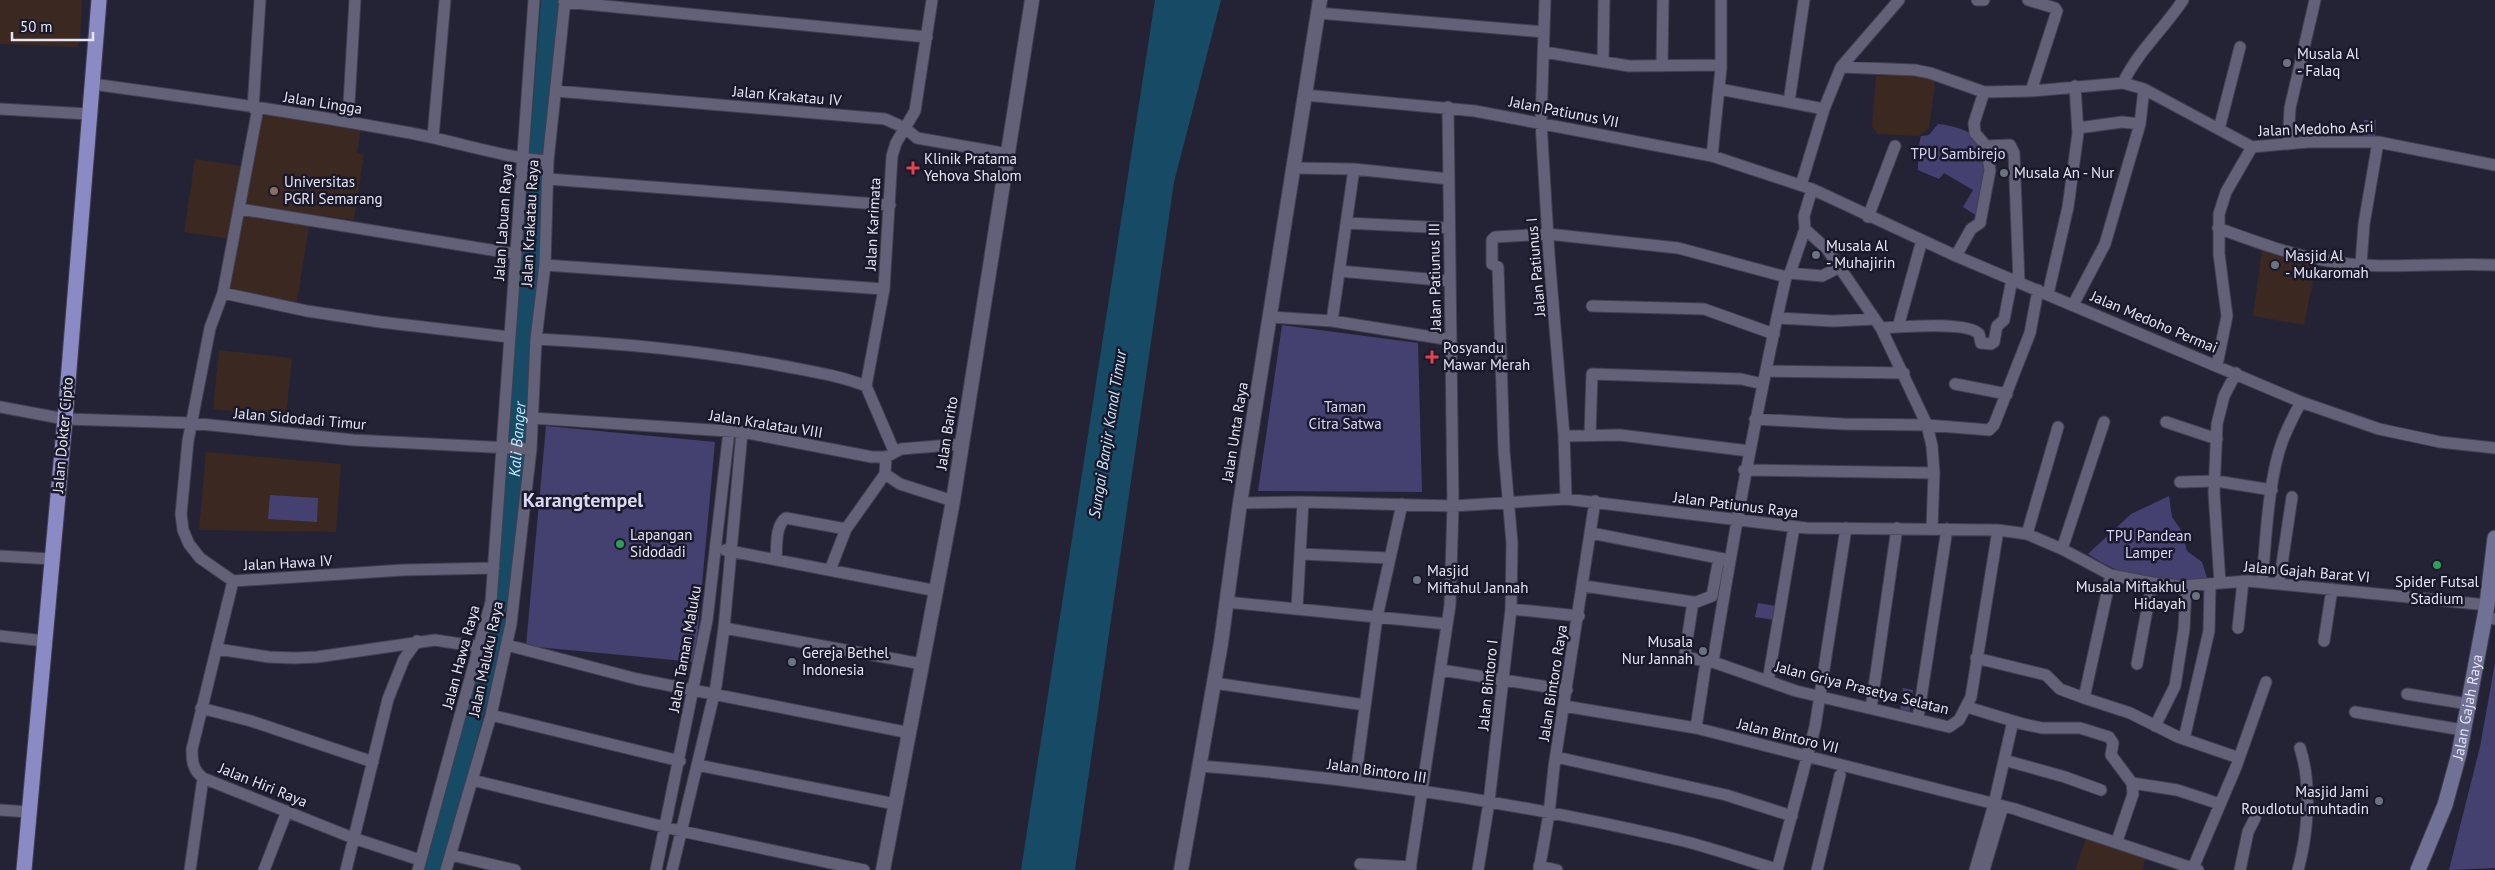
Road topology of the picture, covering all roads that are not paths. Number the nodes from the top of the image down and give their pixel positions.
1 (99, 0) edge
2 (260, 0) edge
3 (355, 0) edge
4 (445, 0) edge
5 (534, 0) edge
6 (932, 0) edge
7 (1032, 0) edge
8 (1545, 0) edge
9 (1604, 0) edge
10 (1663, 0) edge
11 (1721, 0) edge
12 (1804, 0) edge
13 (1899, 0) edge
14 (1977, 0) edge
15 (1984, 0) edge
16 (2028, 0) edge
17 (2183, 0) edge
18 (2315, 0) edge
19 (565, 1) edge
20 (1319, 7) edge
21 (1544, 32) junction
22 (927, 38) junction
23 (2240, 47) dead end
24 (1544, 52) junction
25 (1603, 62) junction
26 (1720, 65) junction
27 (1662, 66) junction
28 (1841, 66) junction
29 (2123, 83) junction
30 (92, 84) junction
31 (2075, 86) junction
32 (1719, 88) junction
33 (2144, 89) junction
34 (556, 91) junction
35 (2031, 91) junction
36 (1984, 92) junction
37 (1304, 95) junction
38 (1789, 102) junction
39 (1448, 107) junction
40 (256, 108) junction
41 (0, 110) edge
42 (1824, 110) junction
43 (89, 114) junction
44 (348, 121) junction
45 (1541, 122) junction
46 (2140, 124) junction
47 (905, 128) junction
48 (2078, 128) junction
49 (2219, 129) junction
50 (433, 136) junction
51 (2378, 142) junction
52 (2288, 144) junction
53 (1894, 146) dead end
54 (1986, 146) junction
55 (2252, 147) junction
56 (1008, 154) junction
57 (1712, 156) junction
58 (525, 158) junction
59 (546, 161) junction
60 (2495, 165) edge
61 (1293, 168) junction
62 (1354, 169) junction
63 (548, 179) junction
64 (1449, 179) junction
65 (1806, 187) junction
66 (890, 205) junction
67 (240, 209) junction
68 (1868, 217) junction
69 (1346, 223) junction
70 (1449, 228) junction
71 (2218, 228) junction
72 (1805, 229) junction
73 (1548, 234) junction
74 (1922, 240) junction
75 (516, 254) junction
76 (1956, 256) junction
77 (2361, 264) junction
78 (545, 265) junction
79 (2495, 265) edge
80 (1840, 266) junction
81 (1339, 271) junction
82 (1788, 275) junction
83 (2016, 280) junction
84 (1450, 281) junction
85 (884, 289) junction
86 (2043, 292) junction
87 (223, 293) junction
88 (2073, 305) junction
89 (1592, 306) dead end
90 (1270, 317) junction
91 (1777, 318) junction
92 (1332, 321) junction
93 (1878, 324) junction
94 (1898, 327) junction
95 (1774, 334) junction
96 (508, 338) junction
97 (536, 340) junction
98 (1451, 340) junction
99 (2217, 364) junction
100 (1766, 371) junction
101 (1904, 373) junction
102 (2236, 373) junction
103 (1763, 384) junction
104 (1955, 384) dead end
105 (866, 386) junction
106 (2007, 394) junction
107 (2301, 402) junction
108 (0, 407) edge
109 (532, 418) junction
110 (65, 419) junction
111 (1755, 419) junction
112 (2104, 422) dead end
113 (2166, 422) dead end
114 (191, 423) junction
115 (1927, 425) junction
116 (2058, 427) dead end
117 (729, 431) junction
118 (742, 432) junction
119 (1590, 435) junction
120 (1564, 436) junction
121 (2217, 439) junction
122 (962, 444) junction
123 (504, 446) junction
124 (530, 448) junction
125 (2495, 448) edge
126 (1749, 451) junction
127 (890, 454) junction
128 (1744, 470) junction
129 (1934, 473) junction
130 (885, 474) junction
131 (2216, 481) junction
132 (2180, 482) dead end
133 (2272, 490) junction
134 (2292, 497) dead end
135 (1566, 499) junction
136 (953, 501) junction
137 (1595, 501) junction
138 (1303, 502) junction
139 (1507, 502) junction
140 (1240, 503) junction
141 (1402, 504) junction
142 (1453, 506) junction
143 (1736, 520) junction
144 (1794, 527) junction
145 (1846, 528) junction
146 (1896, 528) junction
147 (1932, 528) junction
148 (846, 529) junction
149 (1947, 529) junction
150 (1998, 530) junction
151 (1591, 533) junction
152 (2021, 533) junction
153 (2495, 538) edge
154 (716, 548) junction
155 (2062, 549) junction
156 (731, 551) junction
157 (1301, 554) junction
158 (0, 556) edge
159 (1389, 558) junction
160 (52, 559) junction
161 (1724, 559) junction
162 (776, 560) junction
163 (494, 568) junction
164 (830, 570) junction
165 (2111, 575) junction
166 (233, 581) junction
167 (2243, 581) junction
168 (2262, 582) junction
169 (2152, 583) junction
170 (2215, 583) junction
171 (2280, 584) junction
172 (1584, 586) junction
173 (2186, 586) junction
174 (2332, 589) junction
175 (937, 591) junction
176 (1226, 602) junction
177 (1694, 603) junction
178 (1297, 608) junction
179 (1511, 609) junction
180 (2489, 614) edge
181 (1579, 616) junction
182 (1377, 617) junction
183 (1447, 624) junction
184 (724, 628) junction
185 (2238, 628) dead end
186 (0, 636) edge
187 (45, 641) junction
188 (417, 641) junction
189 (2324, 641) dead end
190 (507, 645) junction
191 (480, 648) junction
192 (217, 649) junction
193 (1976, 658) junction
194 (1710, 662) junction
195 (922, 664) junction
196 (2137, 664) dead end
197 (1441, 670) junction
198 (1504, 679) junction
199 (1768, 681) junction
200 (2266, 682) dead end
201 (1214, 683) junction
202 (695, 689) junction
203 (1567, 690) junction
204 (714, 693) junction
205 (2407, 694) dead end
206 (1821, 696) junction
207 (2084, 698) junction
208 (2468, 704) junction
209 (1365, 705) junction
210 (1564, 706) junction
211 (1967, 707) junction
212 (201, 708) junction
213 (1871, 708) junction
214 (2355, 712) dead end
215 (491, 715) junction
216 (1918, 718) junction
217 (2013, 721) junction
218 (2155, 726) junction
219 (1696, 728) junction
220 (2464, 730) junction
221 (910, 733) junction
222 (2184, 739) junction
223 (2300, 748) dead end
224 (1556, 757) junction
225 (1806, 757) junction
226 (2239, 758) junction
227 (2004, 760) junction
228 (680, 761) junction
229 (373, 762) junction
230 (697, 765) junction
231 (1200, 766) junction
232 (1840, 775) dead end
233 (203, 778) junction
234 (472, 780) junction
235 (1355, 782) junction
236 (2132, 783) junction
237 (2101, 790) dead end
238 (1422, 792) junction
239 (1489, 802) junction
240 (895, 804) junction
241 (2220, 804) junction
242 (1999, 805) junction
243 (0, 810) edge
244 (287, 811) junction
245 (29, 812) junction
246 (1549, 814) junction
247 (1792, 816) junction
248 (2255, 818) dead end
249 (665, 826) junction
250 (681, 831) junction
251 (353, 838) junction
252 (2117, 841) junction
253 (451, 855) junction
254 (1360, 864) dead end
255 (419, 865) edge
256 (2173, 866) edge
257 (1539, 868) edge
258 (1411, 869) edge
259 (2196, 869) edge
260 (24, 870) edge
261 (190, 870) edge
262 (264, 870) edge
263 (346, 870) edge
264 (446, 870) edge
265 (515, 870) edge
266 (656, 870) edge
267 (672, 870) edge
268 (864, 870) edge
269 (883, 870) edge
270 (1181, 870) edge
271 (1478, 870) edge
272 (1557, 870) edge
273 (1777, 870) edge
274 (1817, 870) edge
275 (1975, 870) edge
276 (1984, 870) edge
277 (2240, 870) edge
278 (2298, 870) edge
279 (2418, 870) edge

1 - 30 highway, Jalan Dokter Cipto
2 - 40 street, Jalan Hawa IV
3 - 44 street
4 - 50 street
5 - 58 street, Jalan Labuan Raya
6 - 22 street, Jalan Karimata
7 - 56 street, Jalan Barito
8 - 21 street, Jalan Patiunus I
9 - 25 street
10 - 27 street
11 - 26 street
12 - 38 street
13 - 28 street
14 - 15 street
16 - 35 street
17 - 29 street
18 - 52 street
19 - 22 street
19 - 34 street, Jalan Krakatau Raya
20 - 21 street
20 - 37 street, Jalan Unta Raya
21 - 24 street, Jalan Patiunus I
22 - 47 street, Jalan Karimata
23 - 49 street
24 - 25 street
24 - 45 street, Jalan Patiunus I
25 - 27 street
26 - 27 street
26 - 32 street
28 - 36 street, Jalan Medoho Asri
28 - 42 street
29 - 31 street, Jalan Medoho Asri
29 - 33 street, Jalan Medoho Asri
30 - 40 street, Jalan Lingga
30 - 43 highway, Jalan Dokter Cipto
31 - 35 street, Jalan Medoho Asri
31 - 48 street
32 - 38 street
32 - 57 street
33 - 46 street
33 - 49 street, Jalan Medoho Asri
34 - 47 street, Jalan Krakatau IV
34 - 59 street, Jalan Krakatau Raya
35 - 36 street, Jalan Medoho Asri
36 - 54 street
37 - 39 street, Jalan Patiunus VII
37 - 61 street, Jalan Unta Raya
38 - 42 street
39 - 45 street, Jalan Patiunus VII
39 - 64 street, Jalan Patiunus III
40 - 44 street, Jalan Lingga
40 - 67 street, Jalan Hawa IV
41 - 43 street
42 - 65 street
43 - 110 highway, Jalan Dokter Cipto
44 - 50 street, Jalan Lingga
45 - 57 street, Jalan Patiunus VII
45 - 73 street, Jalan Patiunus I
46 - 48 street
46 - 88 street
47 - 56 street, Jalan Krakatau IV
47 - 66 street, Jalan Karimata
48 - 86 street
49 - 55 street, Jalan Medoho Asri
50 - 58 street, Jalan Lingga
51 - 52 street, Jalan Medoho Asri
51 - 60 street, Jalan Medoho Asri
51 - 77 street
52 - 55 street, Jalan Medoho Asri
53 - 68 street
54 - 76 street
54 - 83 street
55 - 71 street
56 - 122 street, Jalan Barito
57 - 65 street, Jalan Patiunus VII
58 - 59 street, Jalan Lingga
58 - 75 street, Jalan Labuan Raya
59 - 63 street, Jalan Krakatau Raya
61 - 62 street
61 - 90 street, Jalan Unta Raya
62 - 64 street
62 - 69 street
63 - 66 street
63 - 78 street, Jalan Krakatau Raya
64 - 70 street, Jalan Patiunus III
65 - 68 street, Jalan Medoho Permai
65 - 72 street
66 - 85 street, Jalan Karimata
67 - 75 street
67 - 87 street, Jalan Hawa IV
68 - 74 street, Jalan Medoho Permai
69 - 70 street
69 - 81 street
70 - 84 street, Jalan Patiunus III
71 - 77 street
71 - 99 street
72 - 80 street
72 - 82 street
73 - 82 street
73 - 120 street, Jalan Patiunus I
73 - 139 street, Jalan Bintoro I
74 - 76 street, Jalan Medoho Permai
74 - 94 street
75 - 96 street, Jalan Labuan Raya
76 - 83 street, Jalan Medoho Permai
77 - 79 street
78 - 85 street
78 - 97 street, Jalan Krakatau Raya
80 - 82 street
80 - 93 street
81 - 84 street
81 - 92 street
82 - 91 street
83 - 86 street, Jalan Medoho Permai
83 - 94 street
84 - 98 street, Jalan Patiunus III
85 - 105 street, Jalan Karimata
86 - 88 street, Jalan Medoho Permai
86 - 106 street
87 - 96 street
87 - 114 street, Jalan Hawa IV
88 - 99 street, Jalan Medoho Permai
89 - 95 street
90 - 92 street
90 - 140 street, Jalan Unta Raya
91 - 93 street
91 - 95 street
92 - 98 street
93 - 94 street
93 - 101 street
95 - 100 street
96 - 123 street, Jalan Labuan Raya
97 - 105 street
97 - 109 street, Jalan Krakatau Raya
98 - 142 street, Jalan Patiunus III
99 - 102 street, Jalan Medoho Permai
100 - 101 street
100 - 103 street
101 - 115 street
102 - 107 street, Jalan Medoho Permai
102 - 121 street
103 - 111 street
103 - 119 street
104 - 106 street
105 - 127 street
106 - 115 street
107 - 125 street, Jalan Medoho Permai
107 - 133 street
108 - 110 street, Jalan Sidodadi Timur
109 - 117 street, Jalan Kralatau VIII
109 - 124 street, Jalan Krakatau Raya
110 - 114 street, Jalan Sidodadi Timur
110 - 160 highway, Jalan Dokter Cipto
111 - 115 street
111 - 126 street
112 - 155 street
113 - 121 street
114 - 123 street, Jalan Sidodadi Timur
114 - 166 street, Jalan Hawa IV
115 - 129 street
116 - 152 street
117 - 118 street, Jalan Kralatau VIII
117 - 154 street, Jalan Taman Maluku
118 - 127 street, Jalan Kralatau VIII
118 - 156 street, Jalan Taman Maluku
119 - 120 street
119 - 126 street
120 - 135 street, Jalan Patiunus I
121 - 131 street
122 - 127 street, Jalan Kralatau VIII
122 - 136 street, Jalan Barito
123 - 124 street, Jalan Sidodadi Timur
123 - 163 street, Jalan Hawa Raya
124 - 190 street, Jalan Maluku Raya
126 - 128 street
127 - 130 street
128 - 129 street
128 - 143 street
129 - 147 street
130 - 136 street
130 - 148 street
131 - 132 street
131 - 133 street
131 - 170 street
133 - 168 street
134 - 171 street
135 - 137 street, Jalan Patiunus Raya
135 - 139 street, Jalan Patiunus Raya
136 - 175 street, Jalan Barito
137 - 143 street, Jalan Patiunus Raya
137 - 151 street, Jalan Bintoro Raya
138 - 140 street, Jalan Patiunus Raya
138 - 141 street, Jalan Patiunus Raya
138 - 157 street
139 - 142 street, Jalan Patiunus Raya
139 - 179 street, Jalan Bintoro I
140 - 176 street, Jalan Unta Raya
141 - 142 street, Jalan Patiunus Raya
141 - 159 street
142 - 183 street, Jalan Patiunus III
143 - 144 street, Jalan Patiunus Raya
143 - 161 street
144 - 145 street, Jalan Patiunus Raya
144 - 199 street
145 - 146 street, Jalan Patiunus Raya
145 - 206 street
146 - 147 street, Jalan Patiunus Raya
146 - 213 street
147 - 149 street, Jalan Patiunus Raya
148 - 162 street
148 - 164 street
149 - 150 street, Jalan Patiunus Raya
149 - 216 street
150 - 152 street, Jalan Patiunus Raya
150 - 193 street, Jalan Griya Prasetya Selatan
151 - 161 street
151 - 172 street, Jalan Bintoro Raya
152 - 155 street, Jalan Gajah Barat VI
153 - 180 main road, Jalan Gajah Raya
154 - 156 street
154 - 202 street, Jalan Taman Maluku
155 - 165 street, Jalan Gajah Barat VI
156 - 162 street
156 - 184 street, Jalan Taman Maluku
157 - 159 street
157 - 178 street
158 - 160 street
159 - 182 street
160 - 187 highway, Jalan Dokter Cipto
161 - 177 street
161 - 194 street
162 - 164 street
163 - 166 street, Jalan Hawa IV
163 - 191 street, Jalan Hawa Raya
164 - 175 street
165 - 169 street, Jalan Gajah Barat VI
165 - 207 street
166 - 192 street, Jalan Hiri Raya
167 - 168 street, Jalan Gajah Barat VI
167 - 170 street, Jalan Gajah Barat VI
167 - 185 street
168 - 171 street, Jalan Gajah Barat VI
169 - 173 street, Jalan Gajah Barat VI
169 - 196 street
170 - 173 street, Jalan Gajah Barat VI
170 - 222 street
171 - 174 street, Jalan Gajah Barat VI
172 - 177 street
172 - 181 street, Jalan Bintoro Raya
173 - 218 street
174 - 180 street, Jalan Gajah Barat VI
174 - 189 street
175 - 195 street, Jalan Barito
176 - 178 street
176 - 201 street, Jalan Unta Raya
177 - 194 street, Jalan Griya Prasetya Selatan
178 - 182 street
179 - 181 street
179 - 198 street, Jalan Bintoro I
180 - 208 main road, Jalan Gajah Raya
181 - 203 street, Jalan Bintoro Raya
182 - 183 street
182 - 209 street
183 - 197 street, Jalan Patiunus III
184 - 195 street
184 - 204 street, Jalan Taman Maluku
186 - 187 street
187 - 245 highway, Jalan Dokter Cipto
188 - 191 street
188 - 192 street
188 - 229 street
190 - 202 street
190 - 215 street, Jalan Maluku Raya
191 - 255 street, Jalan Hawa Raya
192 - 212 street, Jalan Hiri Raya
193 - 207 street
193 - 211 street, Jalan Griya Prasetya Selatan
194 - 199 street, Jalan Griya Prasetya Selatan
194 - 219 street
195 - 221 street, Jalan Barito
197 - 198 street
197 - 238 street, Jalan Patiunus III
198 - 203 street
198 - 239 street, Jalan Bintoro I
199 - 206 street, Jalan Griya Prasetya Selatan
200 - 226 street
201 - 209 street
201 - 231 street, Jalan Unta Raya
202 - 204 street
202 - 228 street, Jalan Taman Maluku
203 - 210 street, Jalan Bintoro Raya
204 - 221 street
204 - 230 street, Jalan Taman Maluku
205 - 208 street
206 - 213 street, Jalan Griya Prasetya Selatan
206 - 225 street
207 - 218 street
208 - 220 main road, Jalan Gajah Raya
209 - 235 street
210 - 219 street, Jalan Bintoro VII
210 - 224 street, Jalan Bintoro Raya
211 - 216 street, Jalan Griya Prasetya Selatan
211 - 217 street
212 - 229 street
212 - 233 street, Jalan Hiri Raya
213 - 216 street, Jalan Griya Prasetya Selatan
214 - 220 street
215 - 228 street
215 - 234 street, Jalan Maluku Raya
217 - 227 street
217 - 236 street
218 - 222 street
219 - 225 street, Jalan Bintoro VII
220 - 279 main road, Jalan Gajah Raya
221 - 240 street, Jalan Barito
222 - 226 street
223 - 278 street
224 - 246 street, Jalan Bintoro Raya
224 - 247 street
225 - 242 street, Jalan Bintoro VII
225 - 247 street
226 - 241 street
227 - 237 street
227 - 242 street
228 - 249 street, Jalan Taman Maluku
229 - 251 street
230 - 240 street
230 - 250 street, Jalan Taman Maluku
231 - 235 street, Jalan Bintoro III
231 - 270 street, Jalan Unta Raya
232 - 274 street
233 - 244 street, Jalan Hiri Raya
233 - 261 street
234 - 249 street
234 - 253 street, Jalan Maluku Raya
235 - 238 street, Jalan Bintoro III
236 - 241 street
236 - 252 street
238 - 239 street, Jalan Bintoro III
238 - 258 street, Jalan Patiunus III
239 - 246 street, Jalan Bintoro III
239 - 271 street, Jalan Bintoro I
240 - 269 street, Jalan Barito
241 - 259 street
242 - 252 street, Jalan Bintoro VII
242 - 275 street
242 - 276 street
243 - 245 street
244 - 251 street, Jalan Hiri Raya
244 - 262 street
245 - 260 highway, Jalan Dokter Cipto
246 - 257 street, Jalan Bintoro Raya
246 - 273 street, Jalan Bintoro III
247 - 273 street
248 - 277 street
249 - 250 street
249 - 266 street, Jalan Taman Maluku
250 - 267 street, Jalan Taman Maluku
250 - 268 street
251 - 255 street, Jalan Hiri Raya
251 - 263 street
252 - 256 street, Jalan Bintoro VII
253 - 264 street, Jalan Maluku Raya
253 - 265 street
254 - 258 street
256 - 259 street, Jalan Bintoro VII
257 - 272 street

